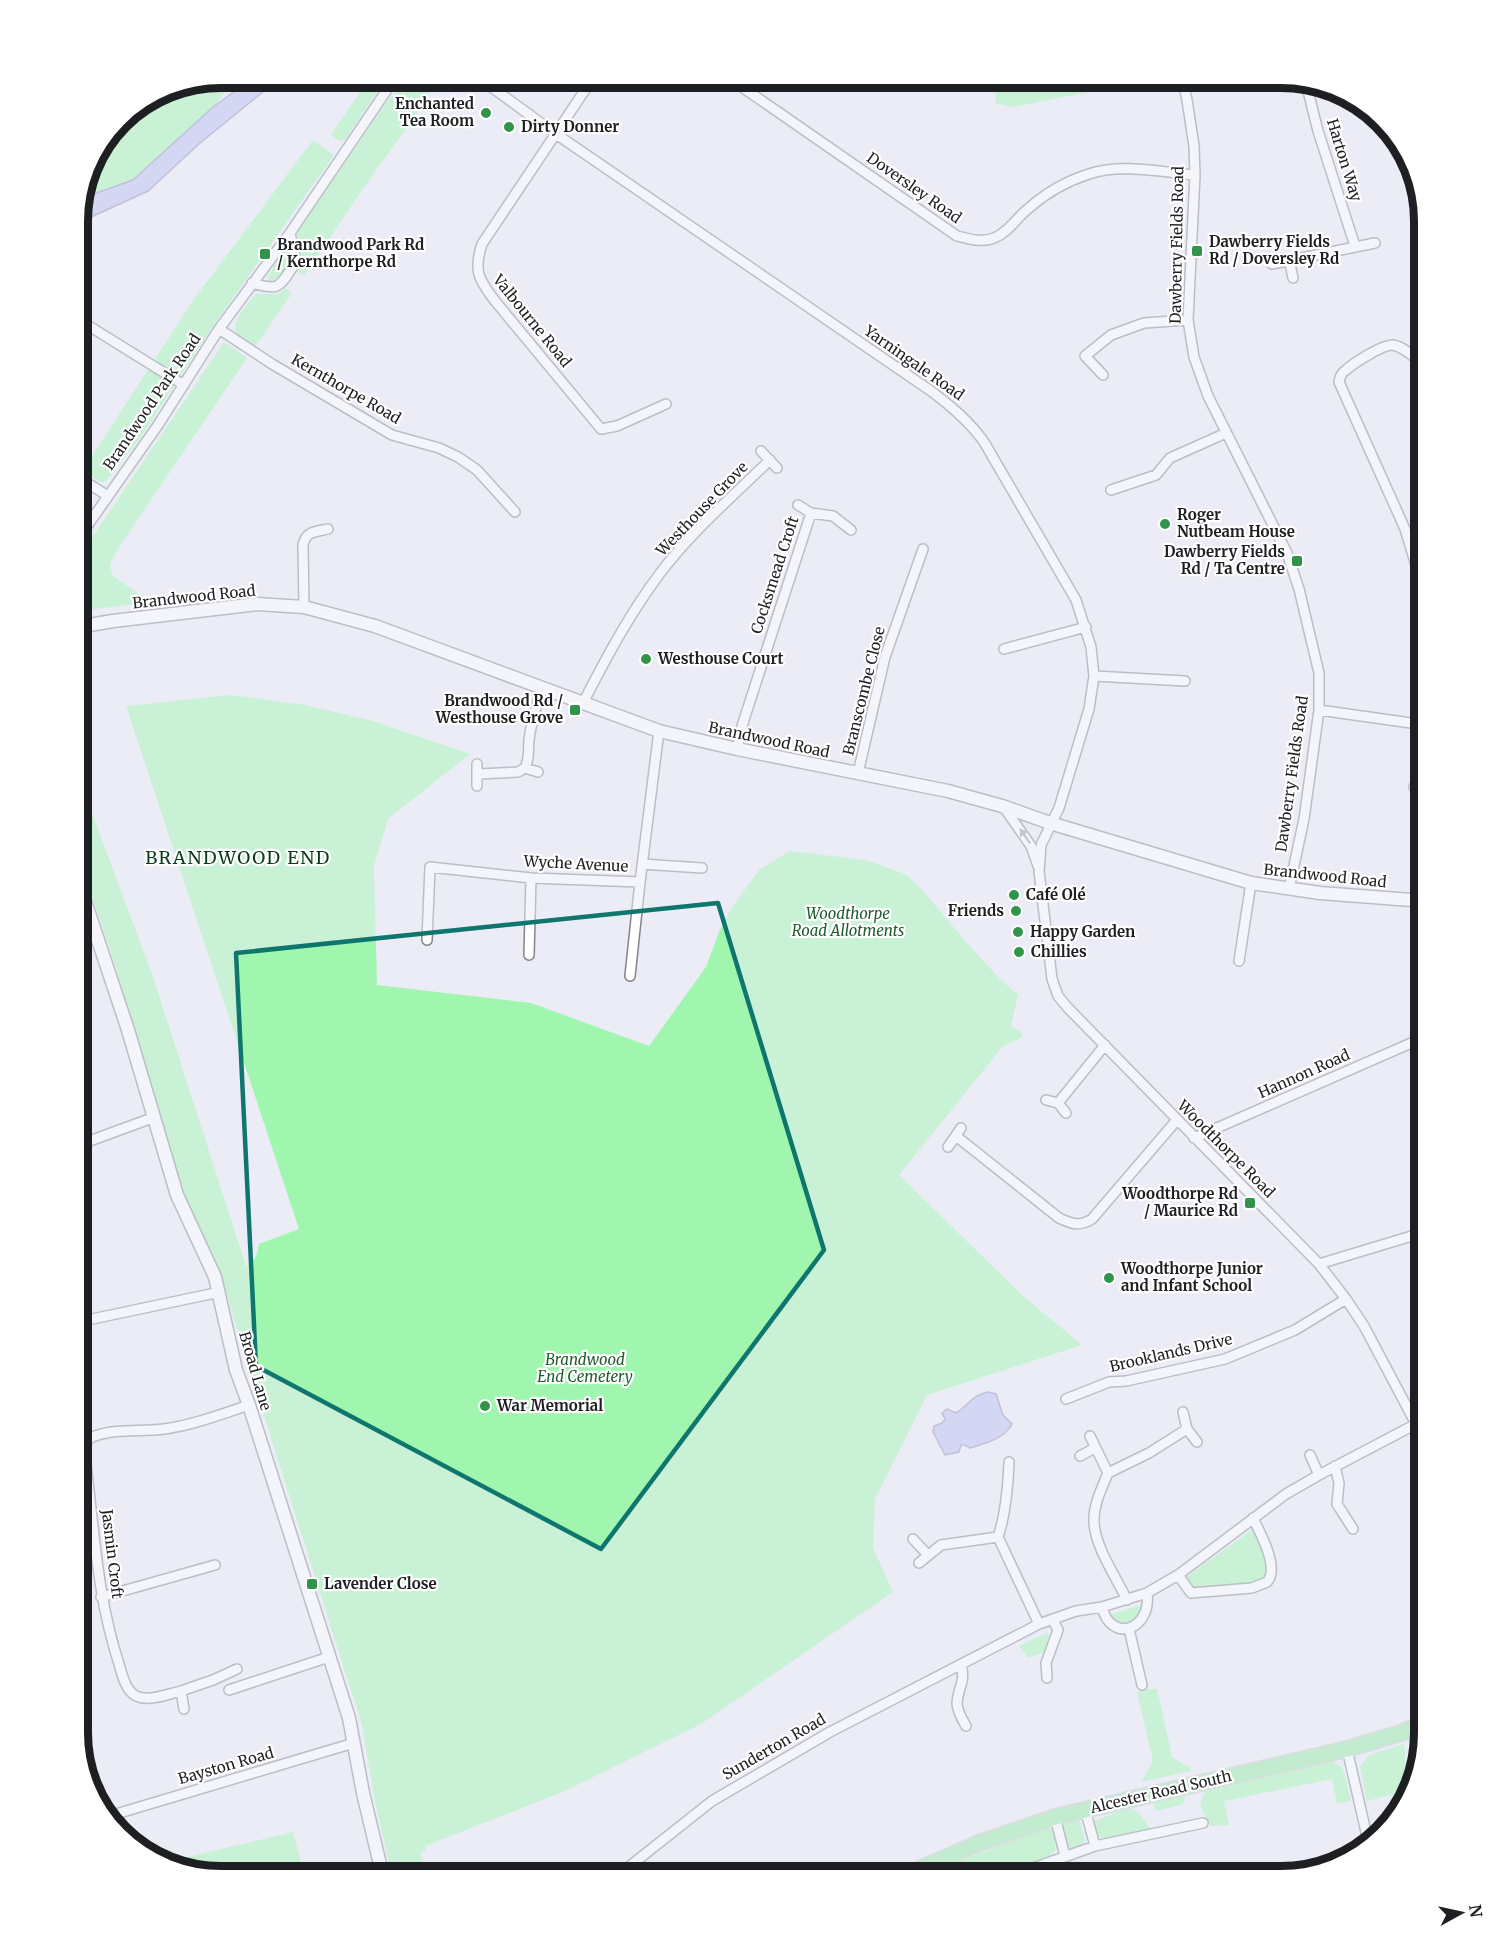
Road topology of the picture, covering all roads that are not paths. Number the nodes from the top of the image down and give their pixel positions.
1 (388, 89) edge
2 (494, 89) edge
3 (586, 89) edge
4 (745, 89) edge
5 (1184, 89) edge
6 (1308, 91) edge
7 (556, 134) junction
8 (1195, 175) junction
9 (290, 233) junction
10 (1375, 243) dead end
11 (1355, 246) junction
12 (1289, 261) junction
13 (1272, 264) dead end
14 (1293, 278) dead end
15 (252, 283) junction
16 (1188, 320) junction
17 (89, 326) edge
18 (219, 329) junction
19 (1414, 357) edge
20 (1103, 375) dead end
21 (184, 386) junction
22 (666, 404) dead end
23 (1226, 433) junction
24 (761, 451) dead end
25 (770, 460) junction
26 (777, 468) dead end
27 (89, 484) edge
28 (1111, 490) dead end
29 (108, 496) junction
30 (798, 505) dead end
31 (515, 512) dead end
32 (811, 513) junction
33 (89, 524) edge
34 (328, 529) dead end
35 (851, 530) dead end
36 (923, 549) dead end
37 (1414, 559) edge
38 (304, 607) junction
39 (89, 619) edge
40 (113, 621) junction
41 (89, 625) edge
42 (1086, 627) junction
43 (1004, 649) dead end
44 (1095, 676) junction
45 (1185, 681) dead end
46 (542, 688) junction
47 (583, 703) junction
48 (1319, 710) junction
49 (1414, 723) edge
50 (659, 731) junction
51 (737, 749) junction
52 (477, 764) dead end
53 (525, 768) junction
54 (538, 772) dead end
55 (858, 773) junction
56 (478, 774) junction
57 (477, 786) dead end
58 (1002, 806) junction
59 (1050, 823) junction
60 (642, 864) junction
61 (702, 868) dead end
62 (1039, 872) junction
63 (531, 878) junction
64 (640, 882) junction
65 (1251, 883) junction
66 (1289, 889) junction
67 (1414, 900) edge
68 (89, 912) edge
69 (427, 940) dead end
70 (529, 955) dead end
71 (1239, 961) dead end
72 (630, 976) dead end
73 (1414, 1042) edge
74 (1105, 1045) junction
75 (1046, 1100) dead end
76 (1058, 1103) junction
77 (1066, 1113) dead end
78 (155, 1117) junction
79 (1176, 1121) junction
80 (88, 1137) edge
81 (1194, 1138) junction
82 (948, 1147) dead end
83 (1414, 1236) edge
84 (1319, 1264) junction
85 (220, 1292) junction
86 (1346, 1299) junction
87 (88, 1320) edge
88 (1066, 1399) dead end
89 (249, 1405) junction
90 (1184, 1412) dead end
91 (1414, 1420) edge
92 (1414, 1425) edge
93 (1187, 1429) junction
94 (1090, 1436) dead end
95 (88, 1441) edge
96 (1197, 1442) dead end
97 (1095, 1448) junction
98 (1310, 1455) dead end
99 (1080, 1456) dead end
100 (1009, 1462) dead end
101 (1335, 1466) junction
102 (1108, 1473) junction
103 (1319, 1474) junction
104 (88, 1485) edge
105 (1253, 1518) junction
106 (1353, 1529) dead end
107 (998, 1538) junction
108 (913, 1539) dead end
109 (928, 1555) junction
110 (919, 1563) dead end
111 (215, 1565) dead end
112 (1178, 1575) junction
113 (1147, 1593) junction
114 (101, 1598) junction
115 (1126, 1600) junction
116 (1102, 1606) junction
117 (1053, 1620) junction
118 (1039, 1624) junction
119 (1129, 1629) junction
120 (329, 1657) junction
121 (961, 1664) junction
122 (237, 1669) dead end
123 (1047, 1678) dead end
124 (1142, 1685) dead end
125 (229, 1690) dead end
126 (181, 1691) junction
127 (184, 1709) dead end
128 (966, 1726) dead end
129 (1414, 1727) edge
130 (354, 1743) junction
131 (1347, 1749) junction
132 (1085, 1809) junction
133 (116, 1814) edge
134 (1055, 1817) junction
135 (1203, 1824) dead end
136 (1367, 1836) edge
137 (1095, 1846) junction
138 (1065, 1856) junction
139 (380, 1866) edge
140 (630, 1866) edge
141 (926, 1866) edge
142 (1038, 1866) edge

1 - 9 street, Brandwood Park Road
2 - 7 street, Yarningale Road
3 - 7 street, Valbourne Road
4 - 8 street, Doversley Road
5 - 8 street, Dawberry Fields Road
6 - 11 street, Harton Way
7 - 22 street, Valbourne Road
7 - 42 street, Yarningale Road
8 - 16 street, Dawberry Fields Road
9 - 15 street, Brandwood Park Road
9 - 15 street
10 - 11 street
11 - 12 street
12 - 13 street
12 - 14 street
15 - 18 street, Brandwood Park Road
16 - 20 street
16 - 23 street, Dawberry Fields Road
17 - 21 street
18 - 21 street, Brandwood Park Road
18 - 31 street, Kernthorpe Road
19 - 37 street
21 - 29 street, Brandwood Park Road
23 - 28 street
23 - 48 street, Dawberry Fields Road
24 - 25 street, Westhouse Grove
25 - 26 street, Westhouse Grove
25 - 47 street, Westhouse Grove
27 - 29 street
29 - 33 street, Brandwood Park Road
30 - 32 street, Cocksmead Croft
32 - 35 street, Cocksmead Croft
32 - 51 street, Cocksmead Croft
34 - 38 street
36 - 55 street, Branscombe Close
38 - 40 street, Brandwood Road
38 - 46 street, Brandwood Road
39 - 40 street, Brandwood Road
40 - 41 street, Brandwood Road
42 - 43 street
42 - 44 street, Yarningale Road
44 - 45 street
44 - 59 street, Yarningale Road
46 - 47 street, Brandwood Road
46 - 53 street
47 - 50 street, Brandwood Road
48 - 49 street
48 - 66 street, Dawberry Fields Road
50 - 51 street, Brandwood Road
50 - 60 street, Wyche Avenue
51 - 55 street, Brandwood Road
52 - 56 street
53 - 54 street
53 - 56 street
55 - 58 street, Brandwood Road
56 - 57 street
58 - 59 street, Brandwood Road
62 -> 58 street, Woodthorpe Road
59 - 62 street, Woodthorpe Road
59 - 65 street, Brandwood Road
60 - 61 street
60 - 64 street, Wyche Avenue
62 - 74 street, Woodthorpe Road
63 - 64 street, Wyche Avenue
63 - 69 street, Wyche Avenue
63 - 70 street
64 - 72 street
65 - 66 street, Brandwood Road
65 - 71 street
66 - 67 street, Brandwood Road
68 - 78 street, Broad Lane
73 - 81 street, Hannon Road
74 - 76 street
74 - 79 street, Woodthorpe Road
75 - 76 street
76 - 77 street
78 - 80 street
78 - 85 street, Broad Lane
79 - 81 street, Woodthorpe Road
79 - 82 street
81 - 84 street, Woodthorpe Road
83 - 84 street
84 - 86 street, Woodthorpe Road
85 - 87 street
85 - 89 street, Broad Lane
86 - 88 street, Brooklands Drive
86 - 91 street, Woodthorpe Road
89 - 95 street, Jasmin Croft
89 - 120 street, Broad Lane
90 - 93 street
92 - 101 street, Sunderton Road
93 - 96 street
93 - 102 street
94 - 97 street
97 - 99 street
97 - 102 street
98 - 103 street
100 - 107 street
101 - 103 street, Sunderton Road
101 - 106 street
102 - 115 street
103 - 105 street, Sunderton Road
104 - 114 street, Jasmin Croft
105 - 112 street, Sunderton Road
105 - 112 street
107 - 109 street
107 - 118 street
108 - 109 street
109 - 110 street
111 - 114 street
112 - 113 street, Sunderton Road
113 - 115 street, Sunderton Road
113 - 119 street
114 - 126 street, Jasmin Croft
115 - 116 street, Sunderton Road
116 - 117 street, Sunderton Road
116 - 119 street
117 - 118 street, Sunderton Road
117 - 123 street
118 - 121 street, Sunderton Road
119 - 124 street
120 - 125 street
120 - 130 street, Broad Lane
121 - 128 street
121 - 140 street, Sunderton Road
122 - 126 street, Jasmin Croft
126 - 127 street
129 - 131 highway, Alcester Road South
130 - 133 street, Bayston Road
130 - 139 street, Broad Lane
131 - 132 highway, Alcester Road South
131 - 136 street
132 - 134 highway, Alcester Road South
132 - 137 street
134 - 138 street
134 - 141 highway, Alcester Road South
135 - 137 street
137 - 138 street
138 - 142 street

